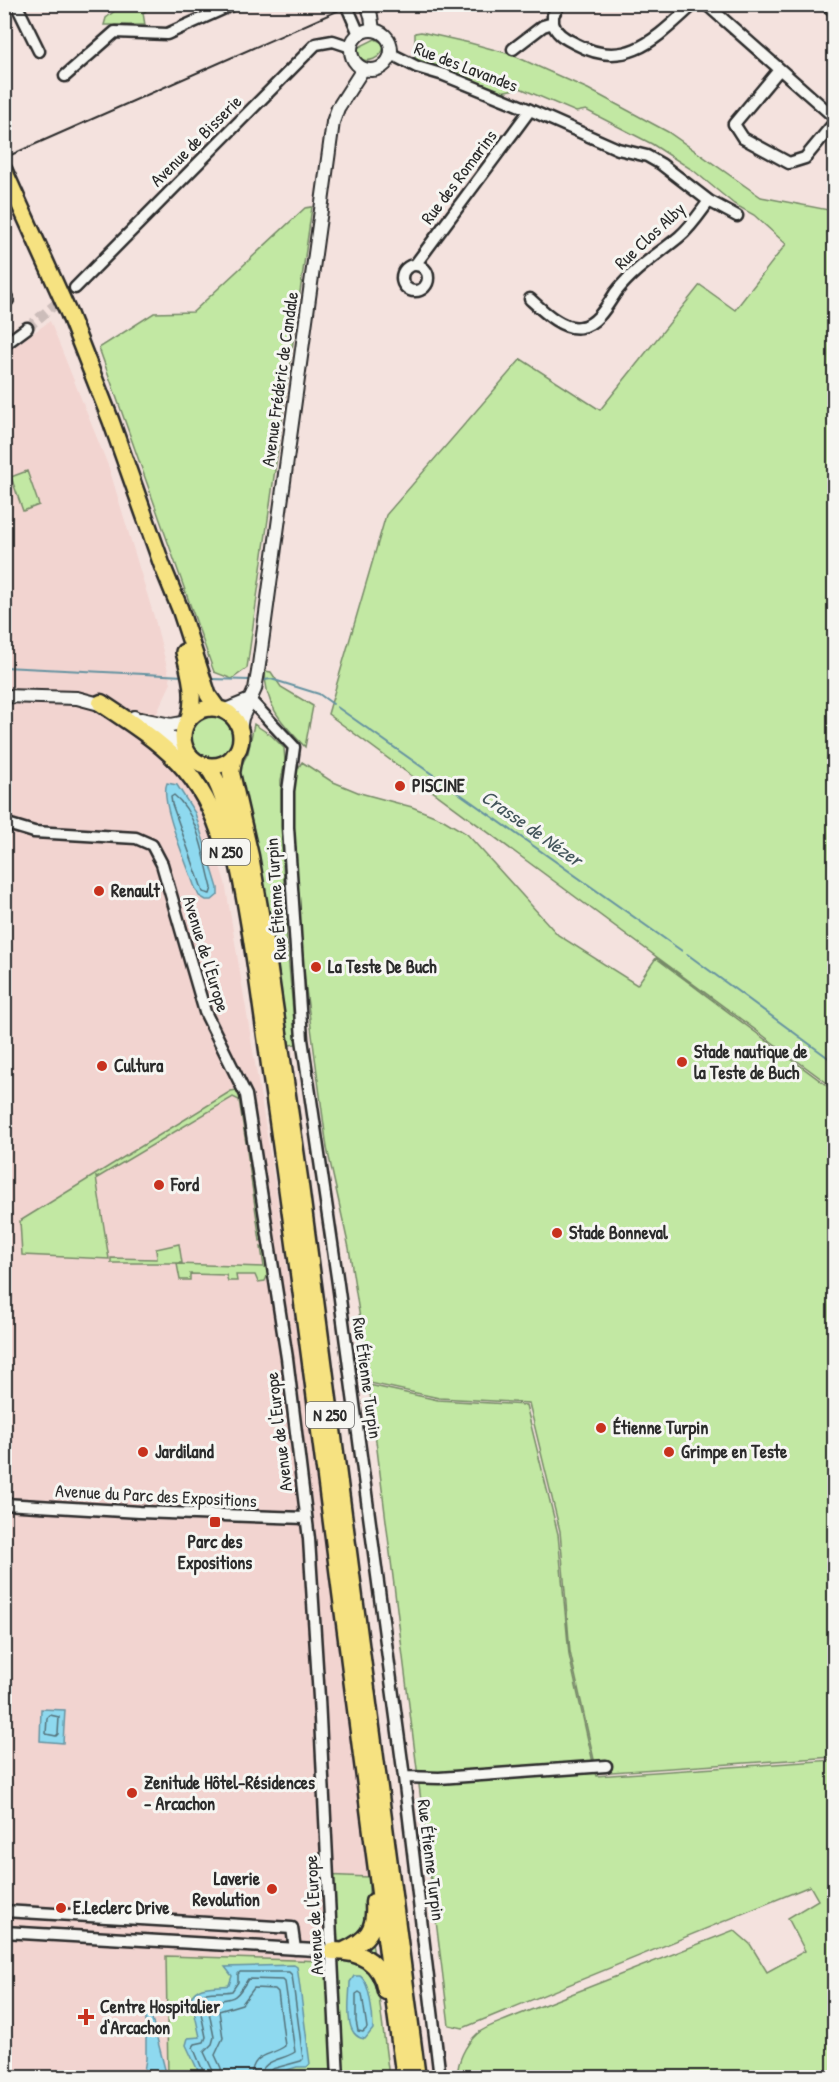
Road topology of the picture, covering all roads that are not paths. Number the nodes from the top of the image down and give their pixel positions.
1 (16, 4) edge
2 (234, 4) edge
3 (346, 4) edge
4 (367, 4) edge
5 (560, 4) edge
6 (694, 4) edge
7 (706, 4) edge
8 (827, 4) edge
9 (834, 12) edge
10 (553, 23) junction
11 (373, 30) junction
12 (359, 34) junction
13 (351, 47) junction
14 (513, 49) dead end
15 (39, 51) dead end
16 (390, 54) junction
17 (363, 69) junction
18 (779, 70) junction
19 (65, 76) dead end
20 (530, 110) junction
21 (834, 117) edge
22 (834, 123) edge
23 (4, 170) edge
24 (709, 201) junction
25 (737, 216) dead end
26 (415, 265) dead end
27 (75, 288) tunnel mouth
28 (530, 299) dead end
29 (27, 328) tunnel mouth
30 (4, 345) edge
31 (162, 565) junction
32 (4, 696) edge
33 (250, 700) junction
34 (100, 703) junction
35 (221, 710) junction
36 (137, 718) junction
37 (188, 720) junction
38 (240, 730) junction
39 (186, 750) junction
40 (234, 756) junction
41 (207, 766) junction
42 (4, 823) edge
43 (267, 1049) junction
44 (4, 1504) edge
45 (305, 1518) junction
46 (606, 1766) dead end
47 (404, 1777) junction
48 (374, 1844) junction
49 (4, 1911) edge
50 (63, 1915) junction
51 (4, 1932) edge
52 (62, 1935) junction
53 (295, 1949) junction
54 (338, 1951) junction
55 (409, 2076) edge
56 (338, 2078) edge
57 (440, 2078) edge

1 - 15 street
2 - 19 street
3 - 12 street
4 - 11 street
5 - 10 street
6 - 10 street
7 - 18 street
8 - 9 street
10 - 14 street
11 - 12 street
11 - 16 street
12 - 13 street
13 - 17 street
13 - 27 street, Avenue de Bisserie
16 - 17 street
16 - 20 street, Rue des Lavandes
17 - 33 street, Avenue Frédéric de Candale
18 - 21 street
18 - 22 street
20 - 24 street, Rue Clos Alby
20 - 26 street, Rue des Romarins
23 - 31 main road
24 - 25 street, Rue Clos Alby
24 - 28 street, Rue Clos Alby
29 - 30 street
31 - 35 main road
31 - 37 main road
32 - 34 street
33 - 35 street
33 - 38 street, Avenue Frédéric de Candale
33 - 47 street, Rue Étienne Turpin
34 - 36 street
34 - 43 highway, N 250
35 - 37 main road
35 - 38 main road
36 - 37 street
36 - 39 street
37 - 39 main road
38 - 40 main road, N 250
39 - 41 main road, N 250
40 - 41 main road
40 - 55 highway, N 250
41 - 43 highway, N 250
42 - 45 street, Avenue de l'Europe
43 - 48 highway, N 250
44 - 45 street, Avenue du Parc des Expositions
45 - 54 street, Avenue de l'Europe
46 - 47 street
47 - 57 street, Rue Étienne Turpin
48 - 54 highway
48 - 55 highway, N 250
49 - 50 street
50 - 52 street
50 - 53 street
51 - 52 street
52 - 53 street
53 - 54 street
54 - 55 highway
54 - 56 street, Avenue de l'Europe

